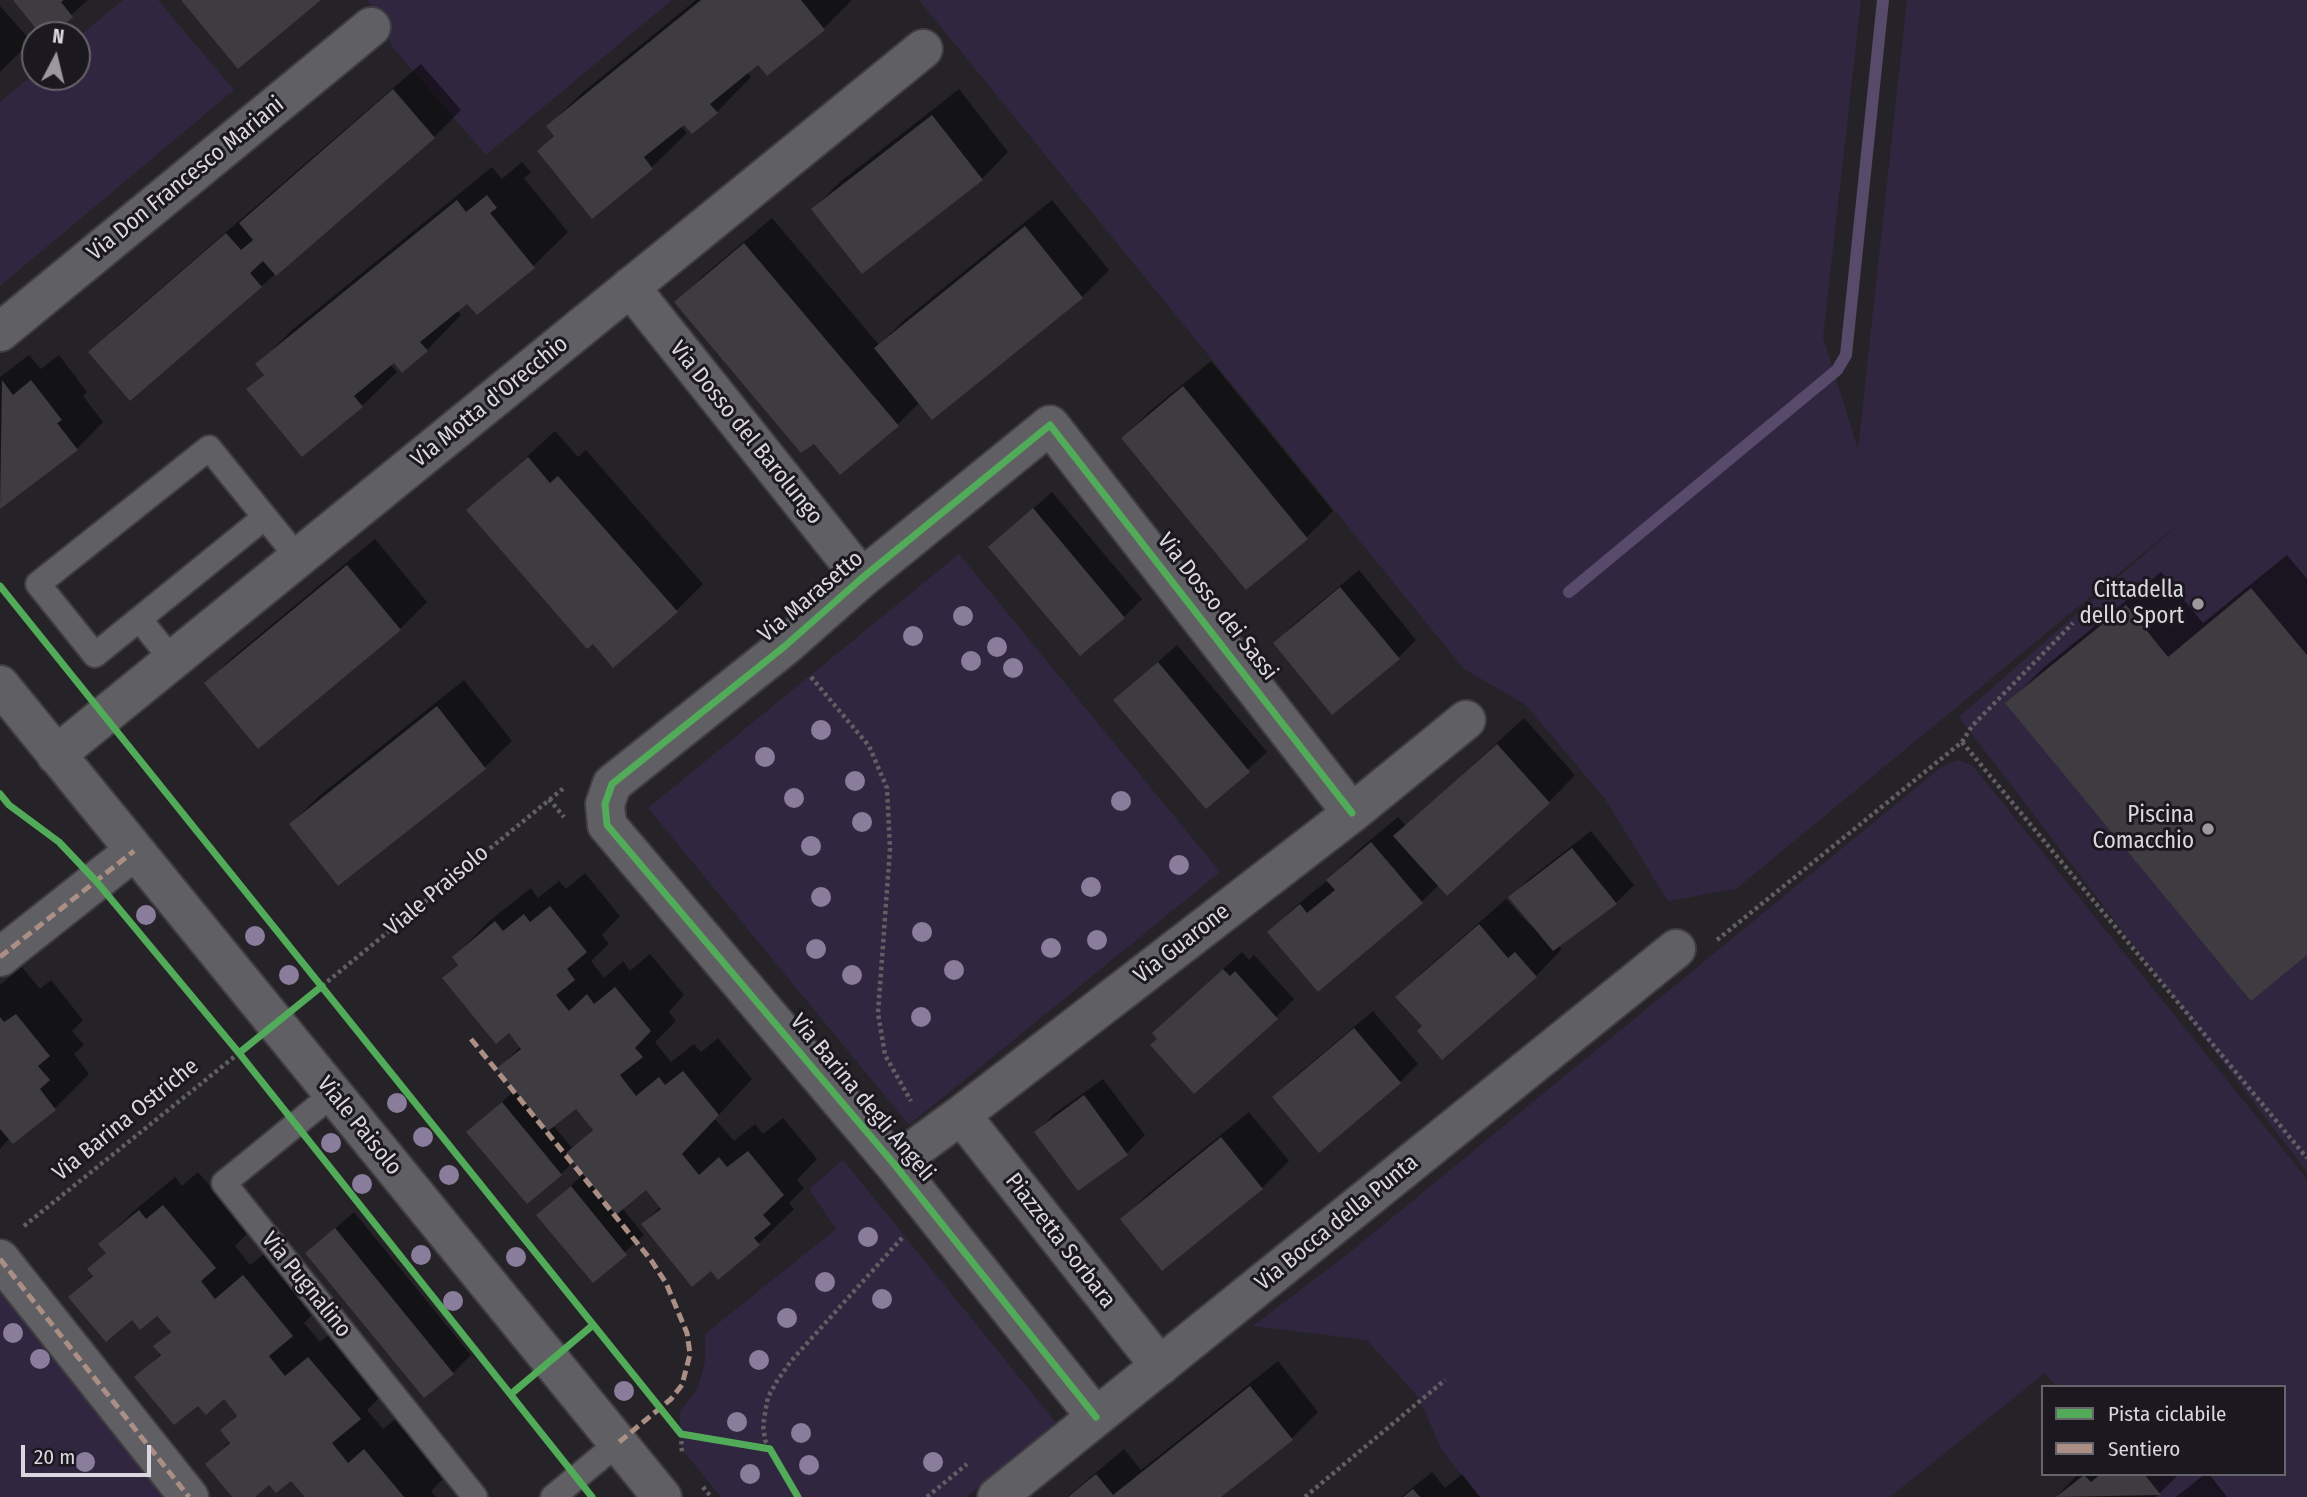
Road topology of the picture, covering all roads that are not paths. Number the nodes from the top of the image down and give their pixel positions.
1 (371, 27) dead end
2 (923, 49) dead end
3 (630, 287) junction
4 (0, 332) edge
5 (1050, 425) joint
6 (265, 517) junction
7 (299, 559) junction
8 (862, 578) junction
9 (140, 620) junction
10 (173, 661) junction
11 (0, 685) edge
12 (1466, 720) dead end
13 (56, 755) junction
14 (605, 804) joint
15 (1352, 813) junction
16 (134, 851) junction
17 (1676, 949) dead end
18 (0, 957) edge
19 (334, 1094) junction
20 (947, 1125) junction
21 (894, 1164) junction
22 (0, 1259) edge
23 (1160, 1366) junction
24 (1096, 1417) junction
25 (618, 1443) junction
26 (189, 1497) edge
27 (475, 1497) edge
28 (553, 1497) edge
29 (662, 1497) edge
30 (997, 1497) edge

1 - 4 street, Via Don Francesco Mariani
2 - 3 street, Via Motta d'Orecchio
3 - 7 street, Via Motta d'Orecchio
3 - 8 street, Via Dosso del Barolungo
5 - 8 street, Via Marasetto
5 - 15 street, Via Dosso dei Sassi
6 - 7 lane
6 - 9 lane
6 - 9 lane
7 - 10 street, Via Motta d'Orecchio
8 - 14 street, Via Marasetto
9 - 10 lane
10 - 13 street, Via Motta d'Orecchio
11 - 13 street, Viale Paisolo
12 - 15 street, Via Guarone
13 - 16 street, Viale Paisolo
14 - 21 street, Via Barina degli Angeli
15 - 20 street, Via Guarone
16 - 18 street
16 - 19 street, Viale Paisolo
17 - 23 street, Via Bocca della Punta
19 - 25 street, Viale Paisolo
19 - 27 lane, Via Pugnalino
20 - 21 street, Via Guarone
20 - 23 street, Piazzetta Sorbara
21 - 24 street, Via Barina degli Angeli
22 - 26 street
23 - 24 street, Via Bocca della Punta
24 - 30 street, Via Bocca della Punta
25 - 28 lane
25 - 29 street, Viale Paisolo

